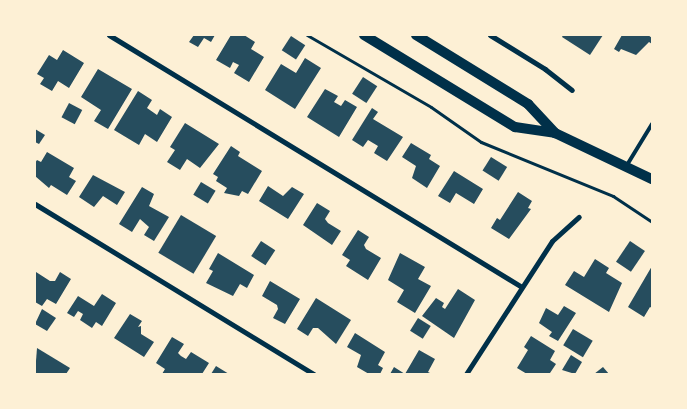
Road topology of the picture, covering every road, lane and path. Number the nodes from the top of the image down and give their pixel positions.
1 (109, 35) edge
2 (307, 35) edge
3 (364, 35) edge
4 (416, 35) edge
5 (490, 35) edge
6 (572, 90) dead end
7 (652, 124) edge
8 (556, 133) junction
9 (626, 167) junction
10 (652, 179) edge
11 (35, 204) edge
12 (579, 217) dead end
13 (652, 222) edge
14 (520, 286) junction
15 (314, 374) edge
16 (466, 374) edge

1 - 14 street
2 - 13 path
3 - 8 main road
4 - 8 main road
5 - 6 street
7 - 9 lane
8 - 9 main road
9 - 10 main road
11 - 15 street
12 - 14 street
14 - 16 street

